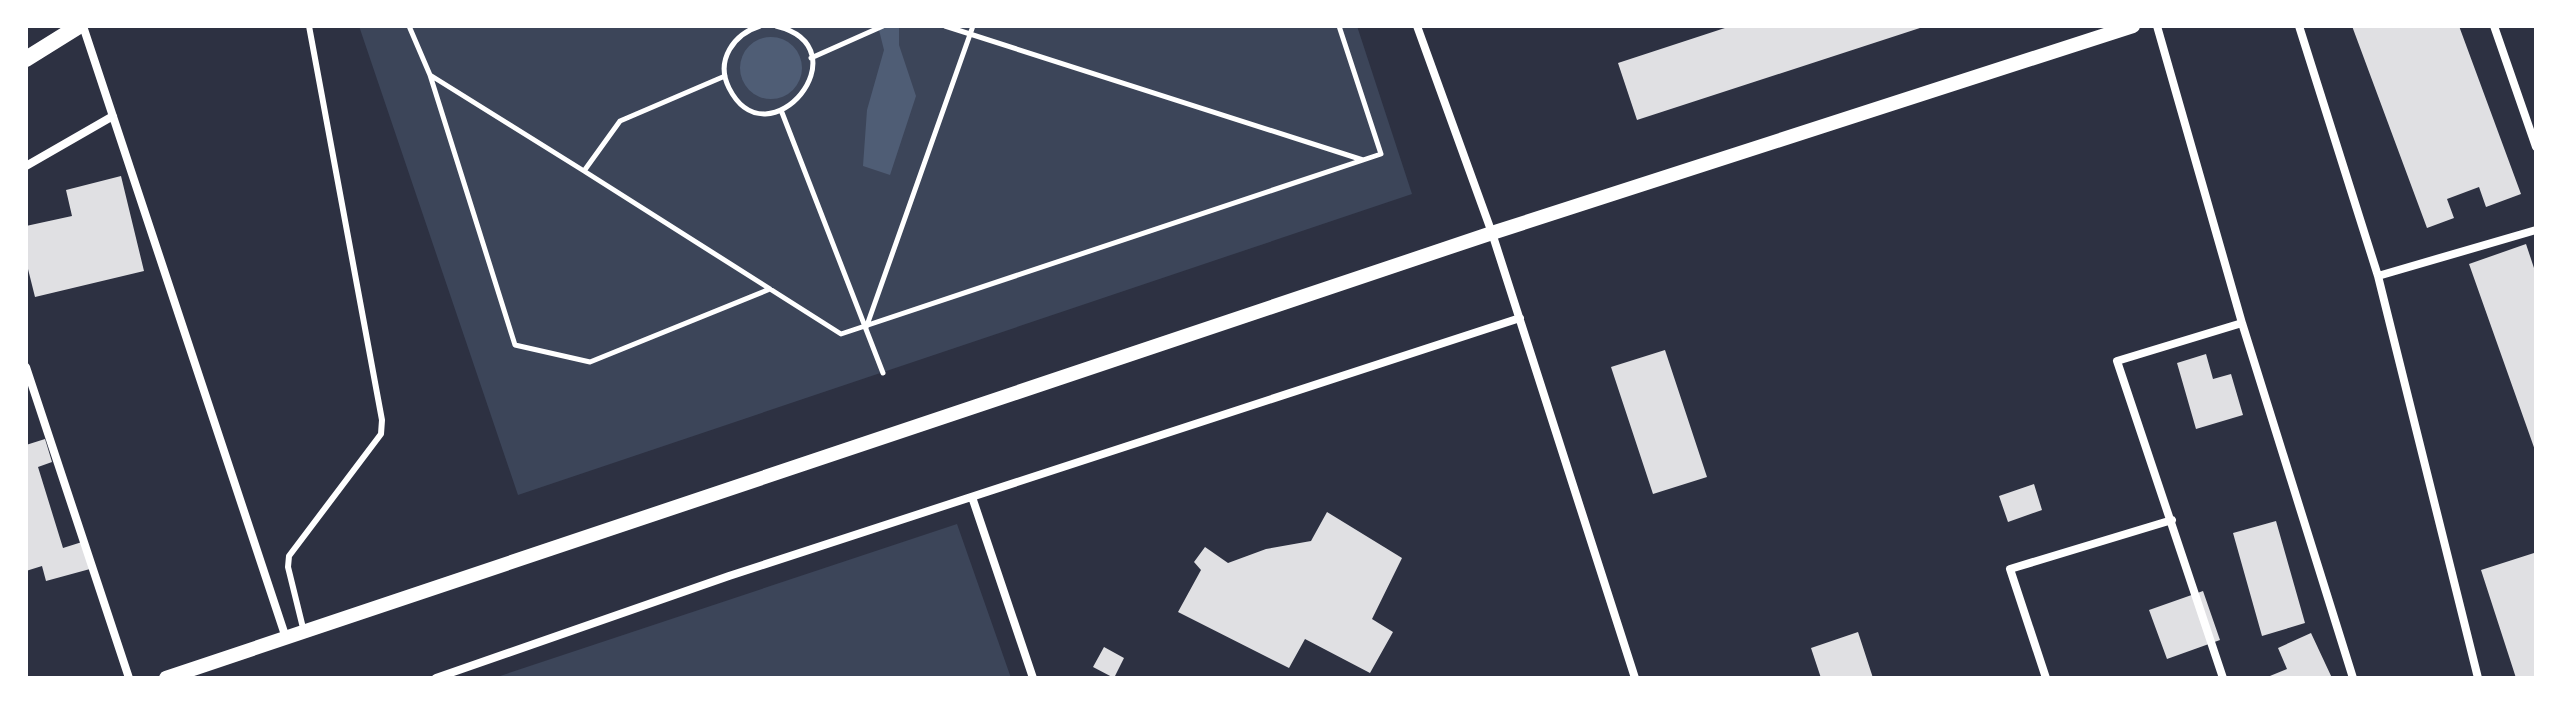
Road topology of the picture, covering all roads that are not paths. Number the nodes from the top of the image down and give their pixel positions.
1 (81, 26) edge
2 (309, 26) edge
3 (1417, 26) edge
4 (2133, 26) edge
5 (2157, 26) edge
6 (2299, 26) edge
7 (2494, 26) edge
8 (26, 59) edge
9 (113, 116) junction
10 (2536, 147) edge
11 (26, 166) edge
12 (2536, 230) edge
13 (1492, 233) junction
14 (2378, 276) junction
15 (1520, 318) junction
16 (2242, 323) junction
17 (26, 367) edge
18 (972, 497) junction
19 (2172, 520) junction
20 (304, 632) junction
21 (286, 638) junction
22 (129, 678) edge
23 (166, 678) edge
24 (436, 678) edge
25 (1033, 678) edge
26 (1635, 678) edge
27 (2046, 678) edge
28 (2223, 678) edge
29 (2353, 678) edge
30 (2478, 678) edge

1 - 8 main road
1 - 9 street
2 - 20 lane
3 - 13 street
4 - 13 street
5 - 16 street
6 - 14 street
7 - 10 street
9 - 11 street
9 - 21 street
12 - 14 street
13 - 15 street
13 - 20 street
14 - 30 street
15 - 18 street
15 - 26 street
16 - 19 street
16 - 29 street
17 - 22 street
18 - 24 street
18 - 25 street
19 - 27 street
19 - 28 street
20 - 21 street
21 - 23 street

